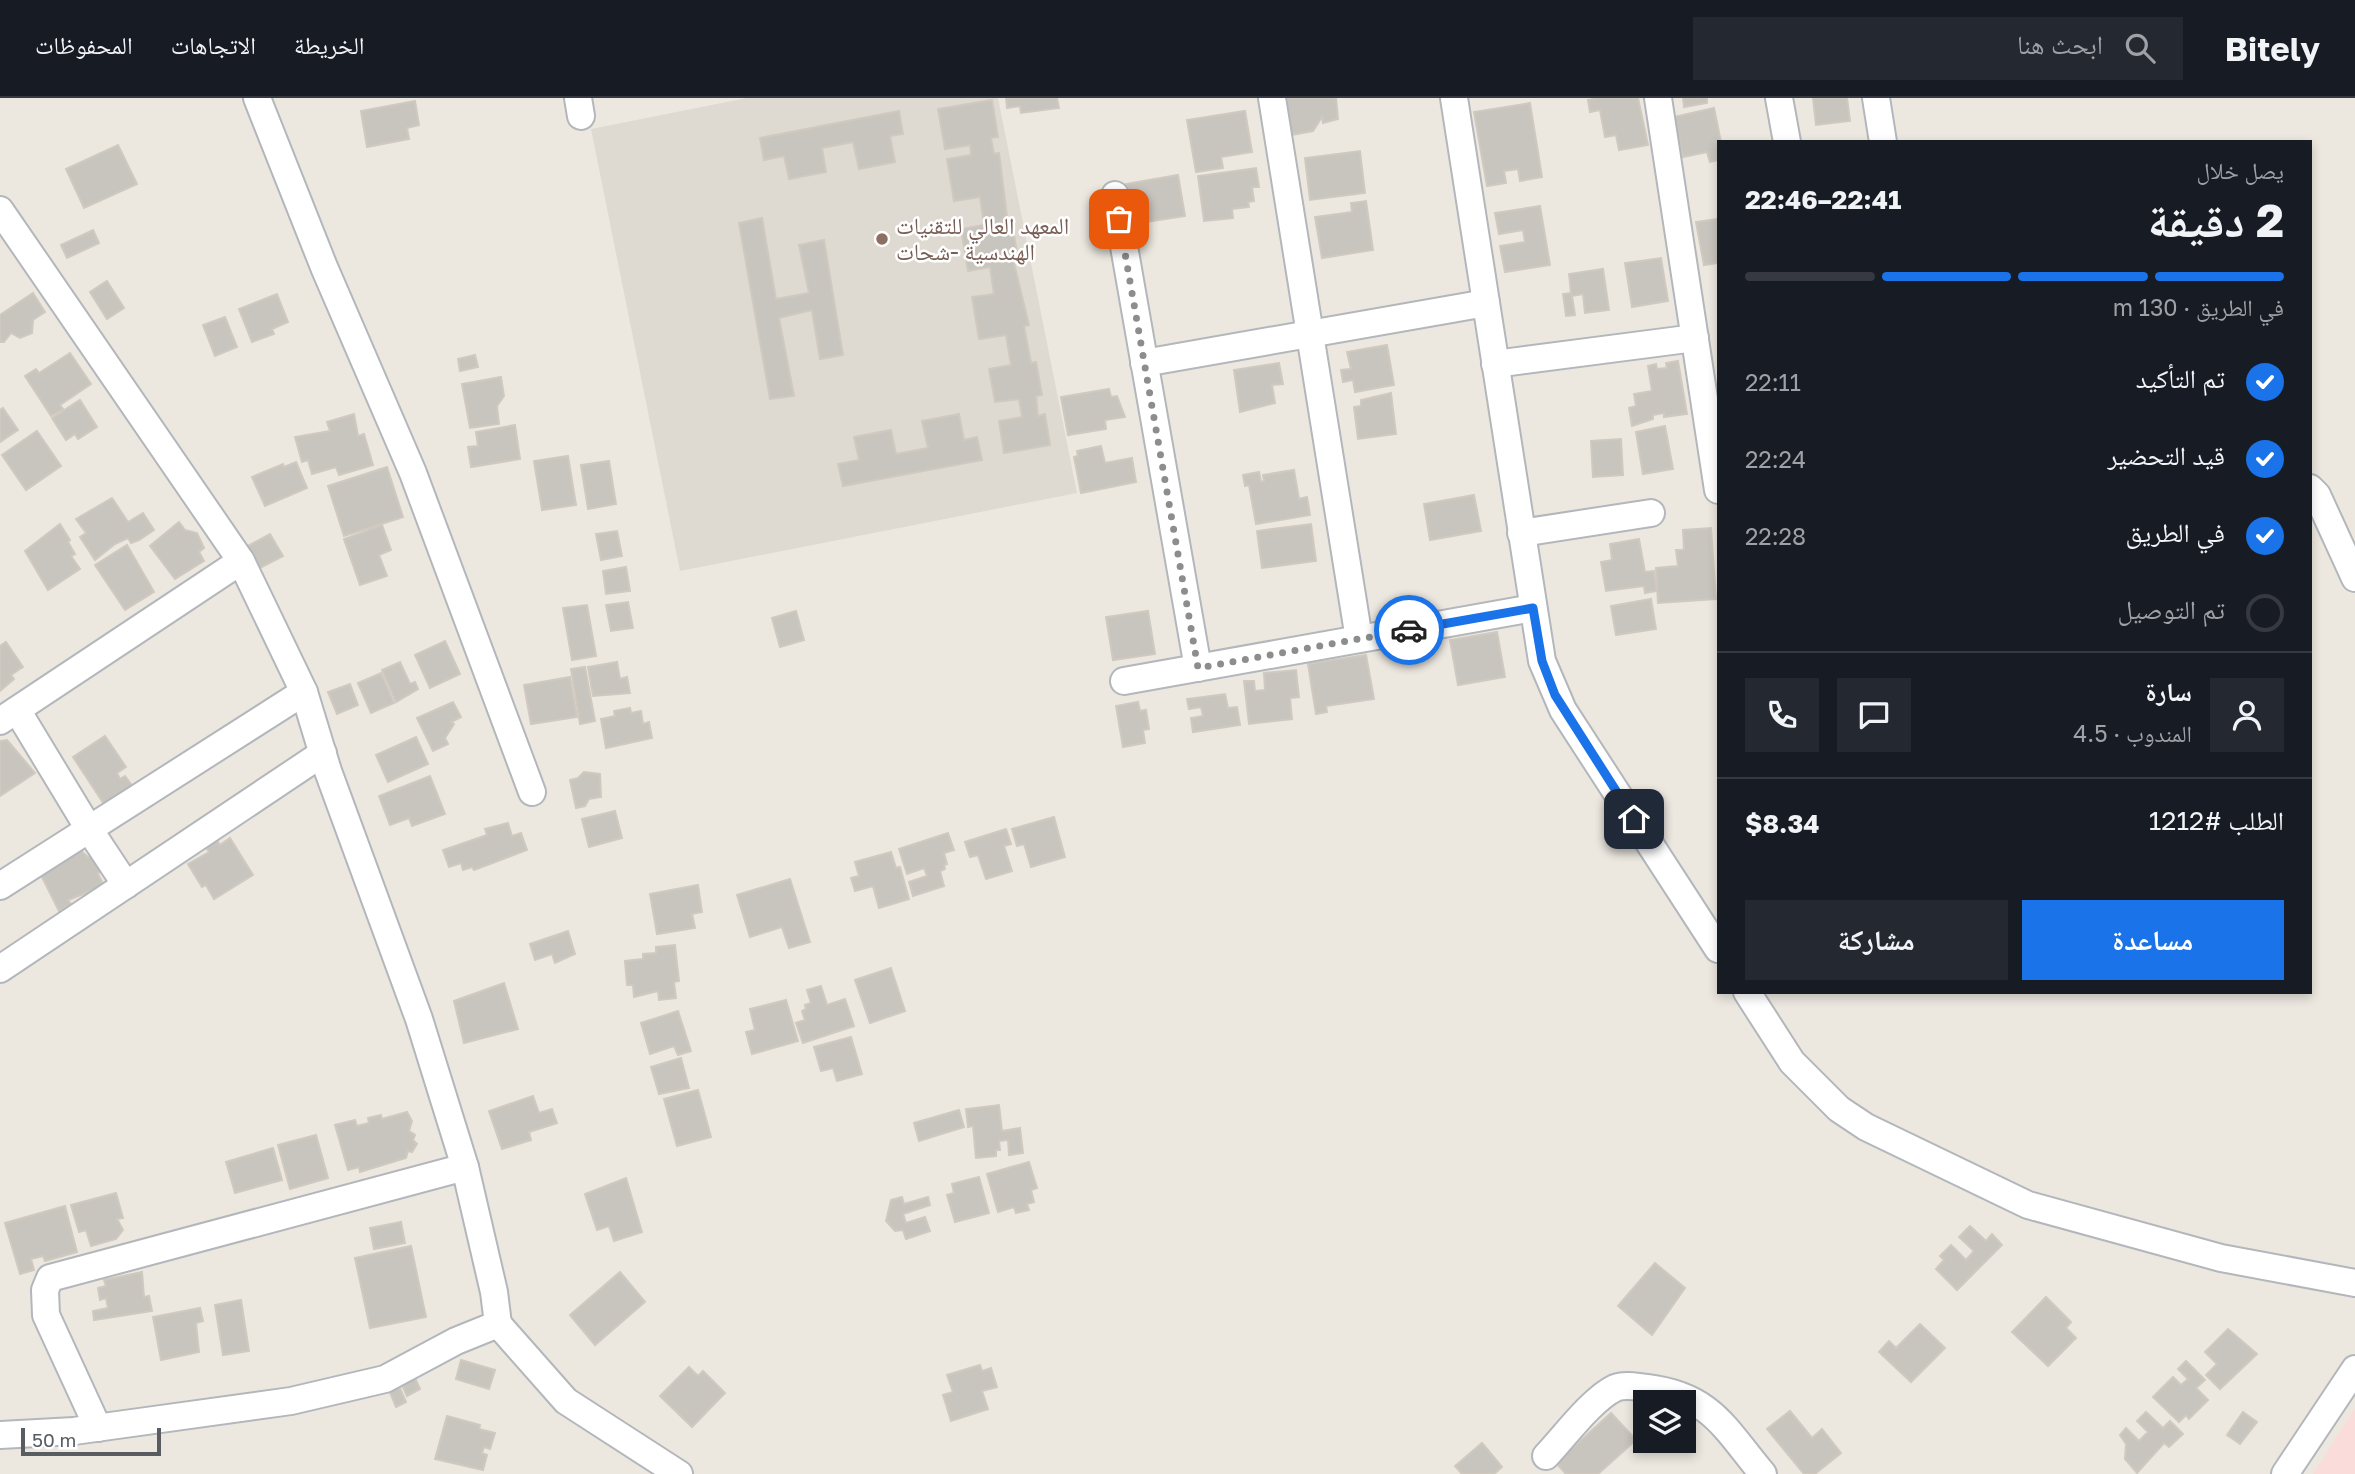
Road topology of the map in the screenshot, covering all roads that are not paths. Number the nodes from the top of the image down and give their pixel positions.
1 (257, 98) edge
2 (1272, 98) edge
3 (1454, 98) edge
4 (1658, 98) edge
5 (1779, 98) edge
6 (1876, 98) edge
7 (1787, 140) edge
8 (1883, 140) edge
9 (1115, 195) dead end
10 (0, 209) edge
11 (1486, 303) junction
12 (1312, 333) junction
13 (1695, 338) junction
14 (1144, 363) junction
15 (1495, 364) junction
16 (1717, 483) edge
17 (2312, 490) edge
18 (1651, 513) dead end
19 (1521, 533) junction
20 (241, 561) junction
21 (2355, 578) edge
22 (1533, 608) junction
23 (1359, 639) junction
24 (1198, 668) junction
25 (1125, 681) dead end
26 (304, 692) junction
27 (8, 716) edge
28 (323, 753) junction
29 (532, 792) dead end
30 (89, 829) junction
31 (127, 885) junction
32 (0, 886) edge
33 (1717, 947) edge
34 (0, 969) edge
35 (1748, 994) edge
36 (465, 1167) junction
37 (2355, 1283) edge
38 (498, 1324) junction
39 (2355, 1369) edge
40 (98, 1428) junction
41 (0, 1435) edge
42 (1546, 1456) dead end
43 (679, 1474) edge
44 (1763, 1474) edge
45 (2285, 1474) edge

1 - 29 street
2 - 12 street
3 - 11 street
4 - 13 street
5 - 7 street
6 - 8 street
9 - 14 street
10 - 20 street
11 - 12 street
11 - 15 street
12 - 14 street
12 - 23 street
13 - 15 street
13 - 16 street
14 - 24 street
15 - 19 street
17 - 21 street
18 - 19 street
19 - 22 street
20 - 26 street
20 - 27 street
22 - 23 street
22 - 33 street
23 - 24 street
24 - 25 street
26 - 28 street
26 - 30 street
27 - 30 street
28 - 31 street
28 - 36 street
30 - 31 street
30 - 32 street
31 - 34 street
35 - 37 street
36 - 38 street
36 - 40 street
38 - 40 street
38 - 43 street
39 - 45 street
40 - 41 street
42 - 44 street

